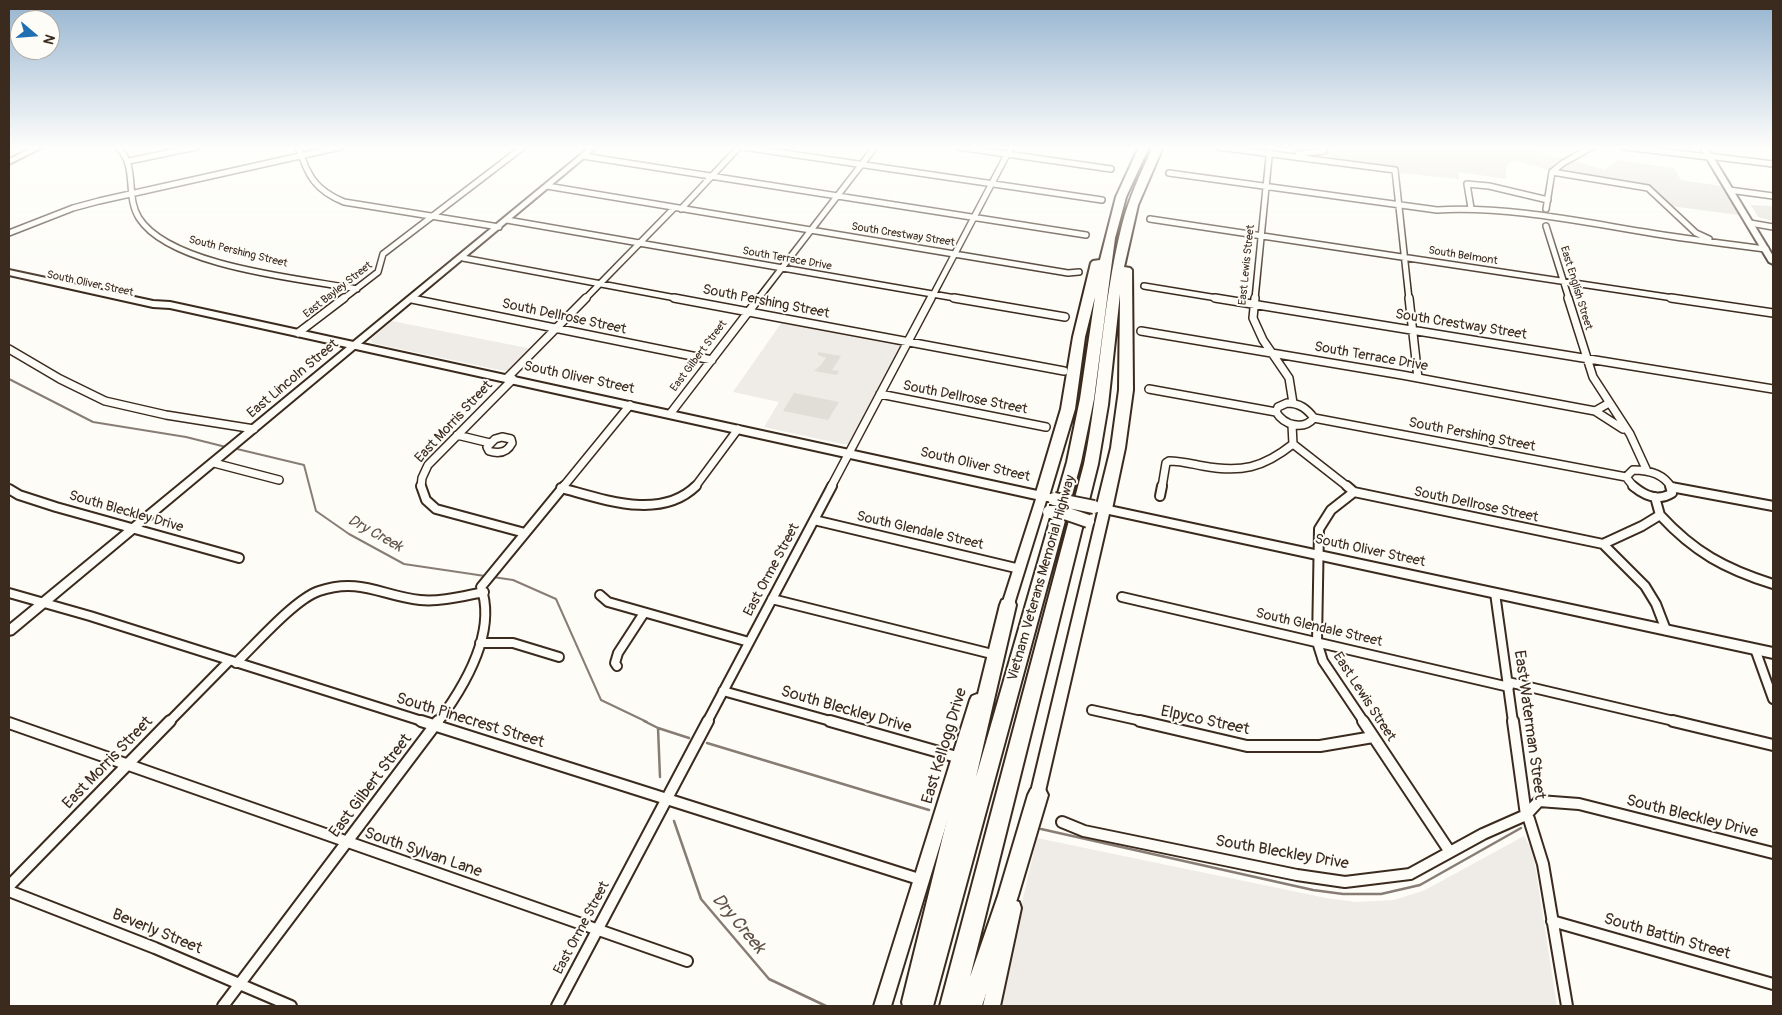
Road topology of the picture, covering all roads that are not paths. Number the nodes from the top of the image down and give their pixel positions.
1 (127, 194) edge
2 (132, 194) edge
3 (329, 194) edge
4 (460, 194) edge
5 (537, 194) edge
6 (597, 194) edge
7 (692, 194) edge
8 (829, 194) edge
9 (987, 194) edge
10 (1063, 194) edge
11 (1122, 194) edge
12 (1138, 194) edge
13 (1265, 194) edge
14 (1325, 194) edge
15 (1398, 194) edge
16 (1469, 194) edge
17 (1524, 194) edge
18 (1549, 194) edge
19 (1655, 194) edge
20 (1732, 194) edge
21 (839, 196) junction
22 (1102, 200) dead end
23 (1548, 200) junction
24 (1400, 205) junction
25 (678, 208) junction
26 (1471, 208) junction
27 (1546, 209) junction
28 (433, 215) junction
29 (1528, 215) junction
30 (975, 217) junction
31 (1150, 219) dead end
32 (1566, 219) junction
33 (507, 220) junction
34 (1750, 223) junction
35 (1546, 226) junction
36 (499, 227) junction
37 (1773, 227) edge
38 (812, 230) junction
39 (9, 233) edge
40 (1696, 234) junction
41 (1086, 235) dead end
42 (1261, 235) junction
43 (1116, 240) junction
44 (1688, 240) junction
45 (1714, 242) junction
46 (639, 243) junction
47 (1766, 249) junction
48 (955, 254) junction
49 (1406, 257) junction
50 (463, 258) junction
51 (1773, 261) edge
52 (9, 267) edge
53 (781, 269) junction
54 (9, 272) edge
55 (1079, 272) dead end
56 (1562, 281) junction
57 (600, 283) junction
58 (1144, 286) dead end
59 (357, 289) junction
60 (933, 294) junction
61 (412, 299) junction
62 (1254, 303) junction
63 (170, 304) junction
64 (749, 311) junction
65 (1773, 312) edge
66 (1065, 317) dead end
67 (556, 328) junction
68 (1413, 330) junction
69 (1141, 331) dead end
70 (298, 333) junction
71 (908, 341) junction
72 (354, 346) junction
73 (9, 349) edge
74 (1275, 353) junction
75 (1298, 357) junction
76 (1586, 358) junction
77 (712, 360) junction
78 (1284, 365) junction
79 (1064, 371) dead end
80 (1418, 378) junction
81 (510, 379) junction
82 (1149, 389) dead end
83 (1773, 389) edge
84 (880, 394) junction
85 (1294, 403) junction
86 (1609, 403) junction
87 (630, 405) junction
88 (1595, 411) junction
89 (1276, 412) junction
90 (670, 414) junction
91 (1314, 418) junction
92 (1292, 425) junction
93 (1046, 428) dead end
94 (254, 429) junction
95 (738, 429) junction
96 (1630, 434) junction
97 (458, 435) junction
98 (490, 443) dead end
99 (1293, 444) junction
100 (848, 453) junction
101 (214, 463) junction
102 (1647, 471) junction
103 (1626, 477) junction
104 (279, 480) dead end
105 (1672, 487) junction
106 (561, 488) junction
107 (9, 489) edge
108 (1354, 492) junction
109 (1160, 496) dead end
110 (1048, 497) junction
111 (1655, 497) junction
112 (1773, 506) edge
113 (1099, 508) junction
114 (1660, 515) junction
115 (814, 520) junction
116 (1035, 521) junction
117 (134, 529) junction
118 (525, 532) junction
119 (1098, 536) junction
120 (1603, 544) junction
121 (1318, 555) junction
122 (239, 558) dead end
123 (1020, 569) junction
124 (1773, 584) edge
125 (484, 592) junction
126 (9, 593) edge
127 (1495, 594) junction
128 (600, 595) dead end
129 (1122, 597) dead end
130 (772, 599) junction
131 (42, 604) junction
132 (1008, 605) junction
133 (644, 612) junction
134 (1666, 630) junction
135 (9, 631) edge
136 (749, 642) junction
137 (1317, 642) junction
138 (480, 643) junction
139 (1755, 649) junction
140 (1773, 653) edge
141 (992, 654) junction
142 (559, 657) dead end
143 (233, 662) junction
144 (617, 666) dead end
145 (1509, 685) junction
146 (723, 691) junction
147 (1773, 698) edge
148 (1092, 710) dead end
149 (9, 724) edge
150 (436, 725) junction
151 (1373, 738) junction
152 (1773, 745) edge
153 (960, 758) junction
154 (128, 765) junction
155 (1038, 794) junction
156 (666, 799) junction
157 (1526, 815) junction
158 (1062, 822) dead end
159 (347, 843) junction
160 (1450, 852) junction
161 (1773, 853) edge
162 (922, 880) junction
163 (9, 886) edge
164 (9, 891) edge
165 (1552, 921) junction
166 (597, 930) junction
167 (687, 961) dead end
168 (1773, 984) edge
169 (240, 985) junction
170 (223, 1006) edge
171 (291, 1006) edge
172 (556, 1006) edge
173 (882, 1006) edge
174 (912, 1006) edge
175 (922, 1006) edge
176 (951, 1006) edge
177 (971, 1006) edge
178 (991, 1006) edge
179 (1567, 1006) edge

1 - 39 street
2 - 59 street, South Pershing Street
3 - 28 street
4 - 28 street, East Bayley Street
5 - 33 street, East Lincoln Street
6 - 25 street, South Crestway Street
7 - 25 street, East Morris Street
8 - 21 street
9 - 30 street, East Orme Street
10 - 22 street
11 - 43 highway, Vietnam Veterans Memorial Highway
12 - 43 highway, Vietnam Veterans Memorial Highway
13 - 42 street, East Lewis Street
14 - 24 street
15 - 24 street
16 - 26 street
17 - 23 street
18 - 23 street
19 - 40 street
20 - 34 main road
21 - 30 street
21 - 38 street, East Gilbert Street
23 - 27 street
24 - 26 street
24 - 49 street
25 - 38 street, South Crestway Street
25 - 46 street, East Morris Street
26 - 29 street
27 - 29 street
27 - 32 street
28 - 36 street
28 - 59 street, East Bayley Street
29 - 32 street
29 - 35 street
30 - 41 street
30 - 48 street, East Orme Street
31 - 42 street, South Belmont
32 - 35 street
32 - 44 street
33 - 36 street, East Lincoln Street
33 - 46 street, South Terrace Drive
34 - 37 street
34 - 47 main road
35 - 56 street, East English Street
36 - 50 street, East Lincoln Street
38 - 48 street, South Crestway Street
38 - 53 street, East Gilbert Street
40 - 44 street
40 - 45 street
42 - 49 street, South Belmont
42 - 62 street, East Lewis Street
43 - 110 highway
43 - 113 highway
43 - 175 highway, Vietnam Veterans Memorial Highway
43 - 176 highway, Vietnam Veterans Memorial Highway
44 - 45 street
45 - 47 street
46 - 53 street, South Terrace Drive
46 - 57 street, East Morris Street
47 - 51 main road
48 - 55 street, South Crestway Street
48 - 60 street, East Orme Street
49 - 56 street, South Belmont
49 - 68 street
50 - 57 street, South Pershing Street
50 - 61 street, East Lincoln Street
52 - 63 main road, South Oliver Street
53 - 60 street, South Terrace Drive
53 - 64 street, East Gilbert Street
54 - 63 main road, South Oliver Street
56 - 65 street, South Belmont
56 - 76 street, East English Street
57 - 64 street, South Pershing Street
57 - 67 street, East Morris Street
58 - 62 street, South Crestway Street
59 - 70 street, East Bayley Street
60 - 66 street, South Terrace Drive
60 - 71 street, East Orme Street
61 - 67 street, South Dellrose Street
61 - 72 street, East Lincoln Street
62 - 68 street, South Crestway Street
62 - 74 street, East Lewis Street
63 - 70 main road, South Oliver Street
64 - 71 street, South Pershing Street
64 - 77 street, East Gilbert Street
67 - 77 street, South Dellrose Street
67 - 81 street, East Morris Street
68 - 76 street, South Crestway Street
68 - 80 street
69 - 74 street, South Terrace Drive
70 - 72 main road, South Oliver Street
71 - 79 street, South Pershing Street
71 - 84 street, East Orme Street
72 - 81 main road, South Oliver Street
72 - 94 street, East Lincoln Street
73 - 94 street
74 - 75 street, South Terrace Drive
74 - 78 street, East Lewis Street
75 - 78 street
75 - 80 street, South Terrace Drive
76 - 83 street, South Crestway Street
76 - 86 street, East English Street
77 - 90 street, East Gilbert Street
78 - 85 street, East Lewis Street
80 - 88 street, South Terrace Drive
81 - 87 main road, South Oliver Street
81 - 97 street, East Morris Street
82 - 89 street
84 - 93 street, South Dellrose Street
84 - 100 street, East Orme Street
85 - 89 street
85 - 91 street
86 - 88 street
86 - 96 street, East English Street
87 - 90 main road, South Oliver Street
87 - 106 street, East Gilbert Street
88 - 96 street, South Terrace Drive
89 - 92 street
90 - 95 main road, South Oliver Street
91 - 92 street
91 - 103 street, South Pershing Street
92 - 99 street
94 - 101 street, East Lincoln Street
95 - 100 main road, South Oliver Street
95 - 106 street
96 - 102 street, East English Street
97 - 98 street
97 - 118 street, East Morris Street
99 - 108 street, South Dellrose Street
99 - 109 street
100 - 110 main road, South Oliver Street
100 - 115 street, East Orme Street
101 - 104 street
101 - 117 street, East Lincoln Street
102 - 103 street
102 - 105 street
103 - 111 street
105 - 111 street
105 - 112 street
106 - 118 street, East Gilbert Street
107 - 117 street, South Bleckley Drive
108 - 120 street, South Dellrose Street
108 - 121 street, East Lewis Street
110 - 113 main road, South Oliver Street, bridge
110 - 116 main road, East Kellogg Drive
111 - 114 street
113 - 119 main road
113 - 121 main road, South Oliver Street
114 - 120 street
114 - 124 street
115 - 123 street, South Glendale Street
115 - 130 street, East Orme Street
116 - 119 main road, bridge
116 - 123 main road, East Kellogg Drive
117 - 122 street, South Bleckley Drive
117 - 131 street, East Lincoln Street
118 - 125 street, East Gilbert Street
119 - 155 main road
120 - 134 street
121 - 127 main road, South Oliver Street
121 - 137 street, East Lewis Street
123 - 132 main road, East Kellogg Drive
125 - 138 street, East Gilbert Street
125 - 143 street, East Morris Street
126 - 131 street, South Pinecrest Street
127 - 134 main road, South Oliver Street
127 - 145 street, East Waterman Street
128 - 133 street
129 - 137 street, South Glendale Street
130 - 136 street, East Orme Street
130 - 141 street
131 - 135 street, East Lincoln Street
131 - 143 street, South Pinecrest Street
132 - 141 main road, East Kellogg Drive
132 - 174 highway
133 - 136 street
133 - 144 street
134 - 139 main road, South Oliver Street
136 - 146 street, East Orme Street
137 - 145 street, South Glendale Street
137 - 151 street, East Lewis Street
138 - 142 street
138 - 150 street, East Gilbert Street
139 - 140 main road, South Oliver Street
139 - 147 street
141 - 153 main road, East Kellogg Drive
143 - 150 street, South Pinecrest Street
143 - 154 street, East Morris Street
145 - 152 street, South Glendale Street
145 - 157 street, East Waterman Street
146 - 153 street, South Bleckley Drive
146 - 156 street, East Orme Street
148 - 151 street, Elpyco Street
149 - 154 street, South Sylvan Lane
150 - 156 street, South Pinecrest Street
150 - 159 street, East Gilbert Street
151 - 160 street, East Lewis Street
153 - 162 main road, East Kellogg Drive
154 - 159 street, South Sylvan Lane
154 - 163 street, East Morris Street
155 - 177 highway
155 - 178 main road
156 - 162 street, South Pinecrest Street
156 - 166 street, East Orme Street
157 - 160 street, South Bleckley Drive
157 - 161 street, South Bleckley Drive
157 - 165 street, East Waterman Street
158 - 160 street, South Bleckley Drive
159 - 166 street, South Sylvan Lane
159 - 169 street, East Gilbert Street
162 - 173 main road, East Kellogg Drive
164 - 169 street, Beverly Street
165 - 168 street, South Battin Street
165 - 179 street, East Waterman Street
166 - 167 street, South Sylvan Lane
166 - 172 street, East Orme Street
169 - 170 street, East Gilbert Street
169 - 171 street, Beverly Street

